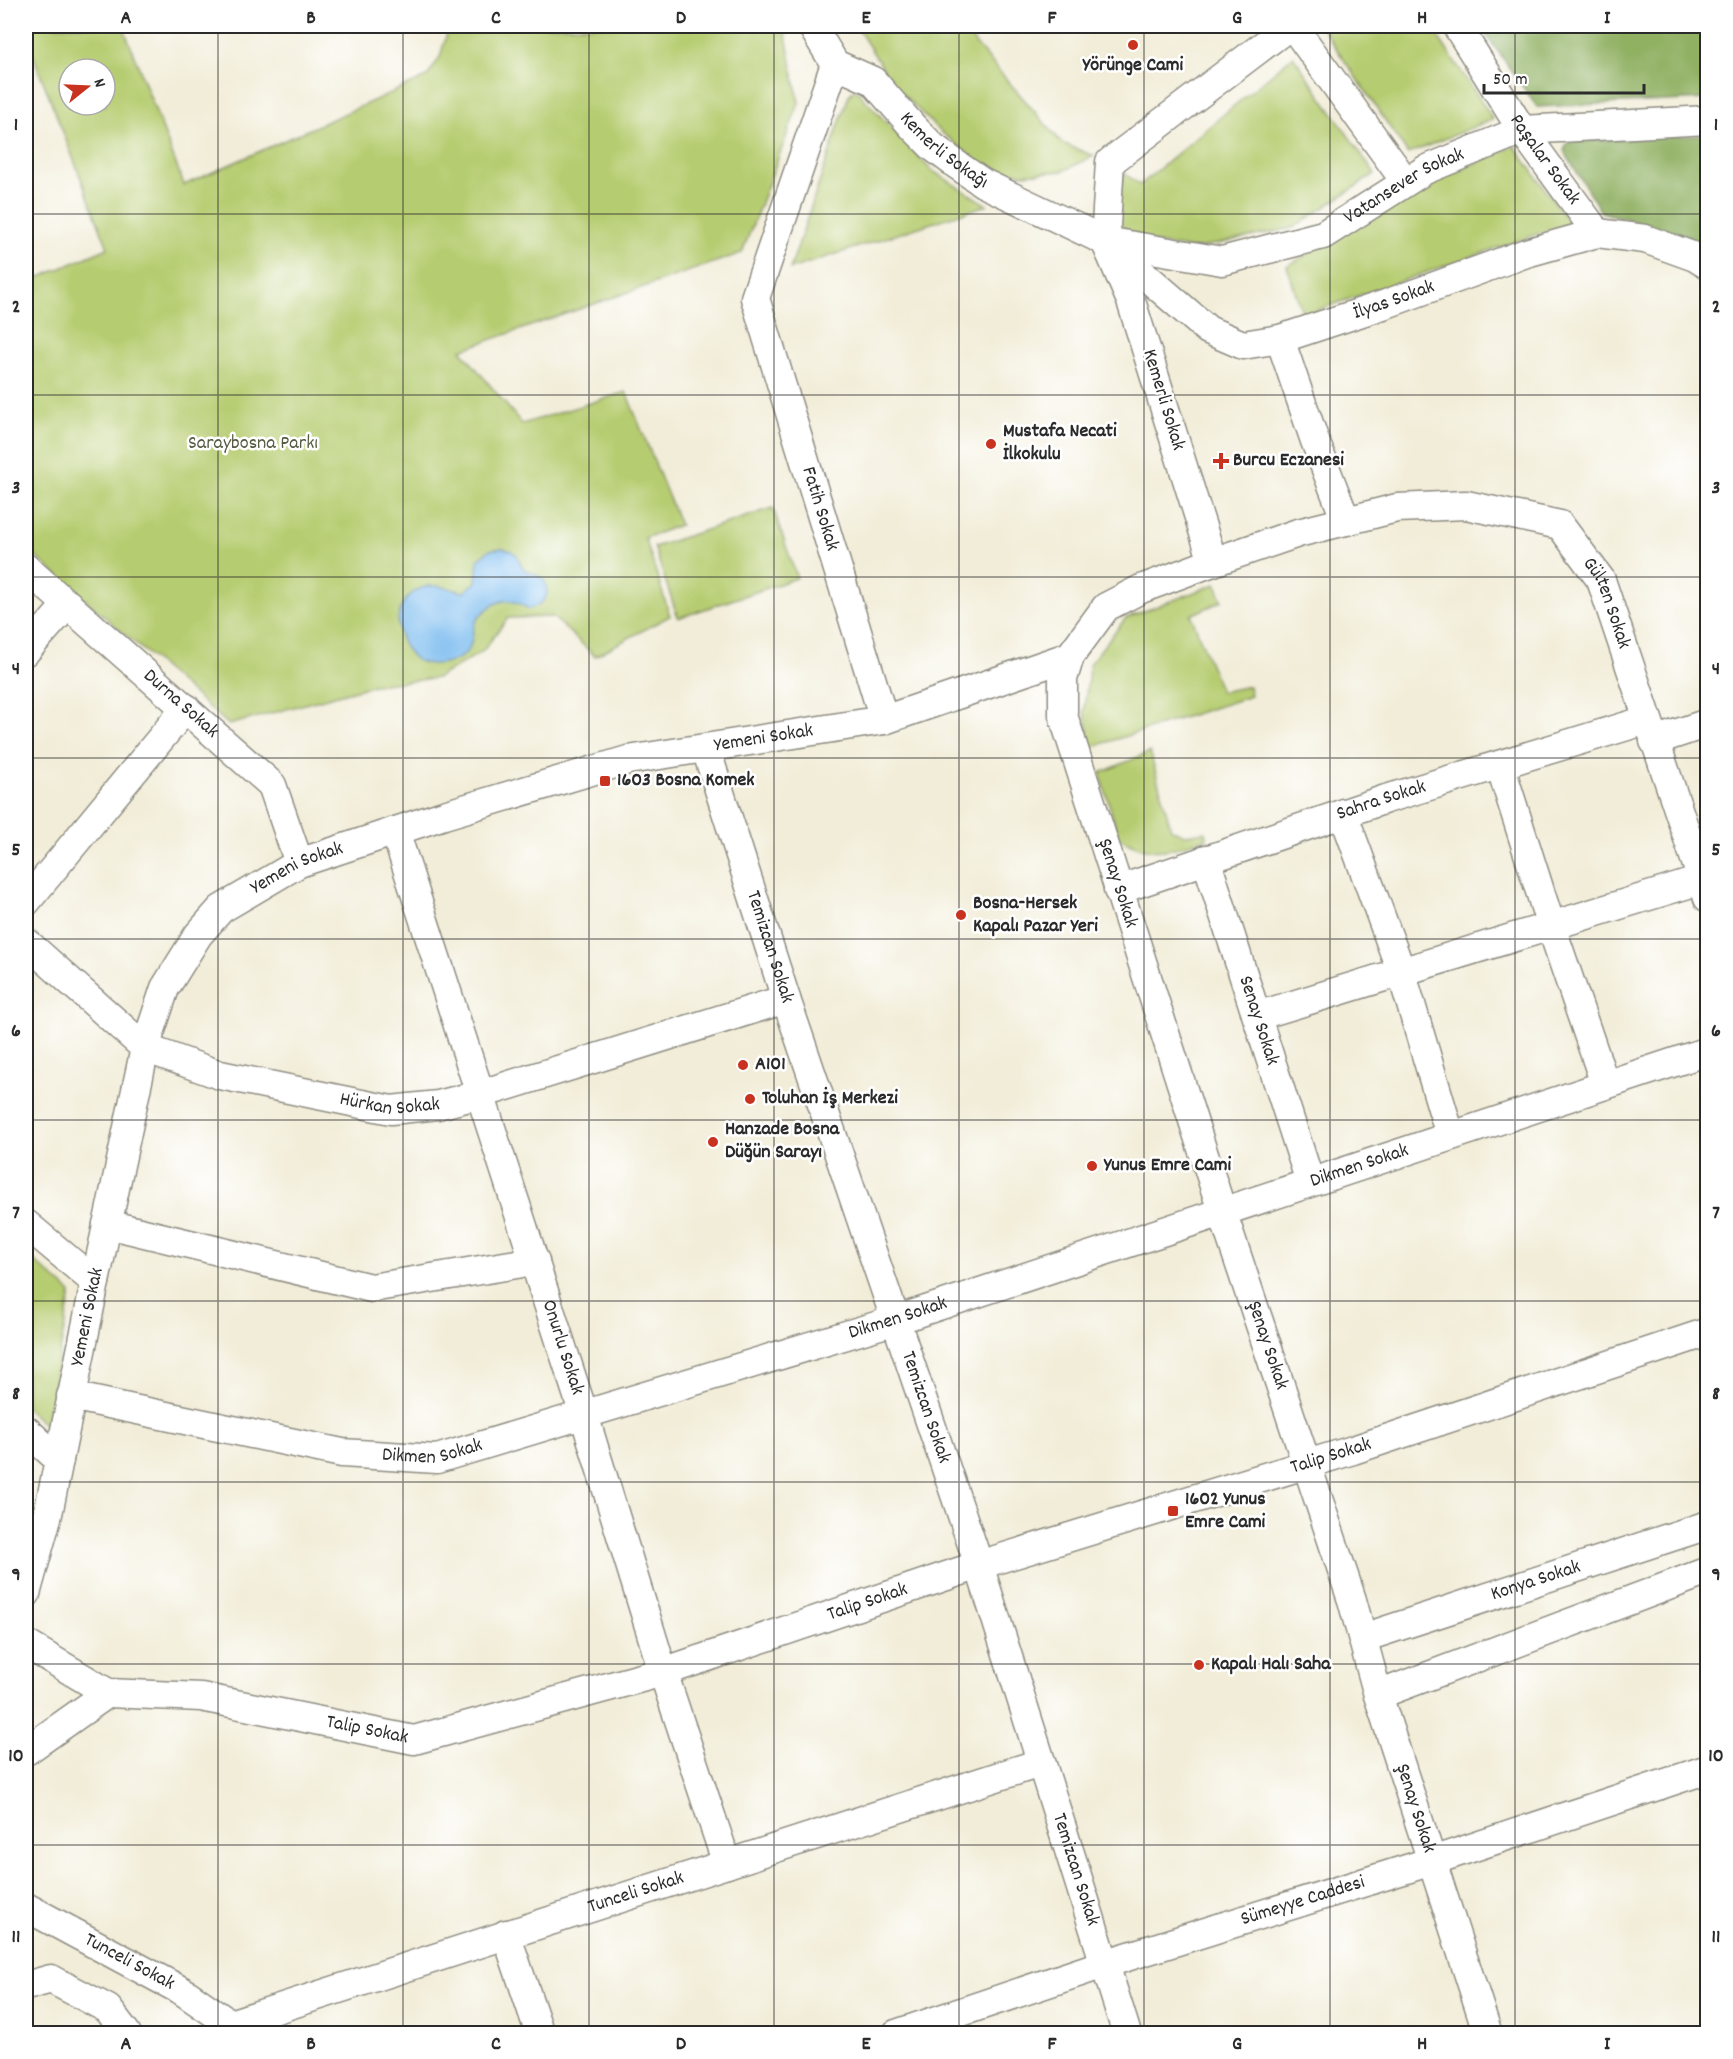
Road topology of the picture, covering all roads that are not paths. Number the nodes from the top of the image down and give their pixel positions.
1 (812, 26) edge
2 (1291, 26) edge
3 (1457, 26) edge
4 (835, 64) junction
5 (1707, 120) edge
6 (1522, 130) junction
7 (1405, 181) junction
8 (1597, 233) junction
9 (1105, 241) junction
10 (1707, 265) edge
11 (1280, 339) junction
12 (1346, 521) junction
13 (1213, 562) junction
14 (26, 568) edge
15 (68, 604) junction
16 (26, 651) edge
17 (1070, 656) junction
18 (186, 708) junction
19 (885, 720) junction
20 (1707, 723) edge
21 (1650, 731) junction
22 (706, 749) junction
23 (1500, 765) junction
24 (1343, 813) junction
25 (395, 831) junction
26 (1206, 859) junction
27 (300, 863) junction
28 (1704, 889) edge
29 (1118, 890) junction
30 (26, 902) edge
31 (1551, 926) junction
32 (26, 942) edge
33 (1401, 971) junction
34 (786, 999) junction
35 (1257, 1016) junction
36 (145, 1048) junction
37 (1707, 1051) edge
38 (1605, 1084) junction
39 (481, 1094) junction
40 (1450, 1135) junction
41 (1310, 1182) junction
42 (1222, 1211) junction
43 (26, 1224) edge
44 (107, 1224) junction
45 (535, 1261) junction
46 (94, 1282) junction
47 (896, 1320) junction
48 (1707, 1332) edge
49 (71, 1396) junction
50 (585, 1415) junction
51 (26, 1430) edge
52 (59, 1460) junction
53 (1308, 1464) junction
54 (1707, 1525) edge
55 (979, 1565) junction
56 (1707, 1571) edge
57 (26, 1594) edge
58 (1363, 1638) junction
59 (26, 1644) edge
60 (663, 1672) junction
61 (108, 1693) junction
62 (1378, 1695) junction
63 (26, 1751) edge
64 (1040, 1763) junction
65 (1707, 1769) edge
66 (1432, 1861) junction
67 (727, 1864) junction
68 (26, 1907) edge
69 (506, 1934) junction
70 (1104, 1964) junction
71 (26, 1986) edge
72 (224, 2029) edge
73 (127, 2034) edge
74 (540, 2034) edge
75 (896, 2034) edge
76 (1127, 2034) edge
77 (1488, 2034) edge

1 - 4 street
2 - 7 street
2 - 9 street
3 - 6 street, Paşalar Sokak
4 - 9 street, Kemerli Sokağı
4 - 19 street, Fatih Sokak
5 - 6 street, Vatansever Sokak
6 - 7 street, Vatansever Sokak
6 - 8 street, Paşalar Sokak
7 - 9 street, Vatansever Sokak
8 - 10 street, İlyas Sokak
8 - 11 street, İlyas Sokak
9 - 11 street, İlyas Sokak
9 - 13 street, Kemerli Sokak
11 - 12 street
12 - 13 street, Gülten Sokak
12 - 21 street, Gülten Sokak
13 - 17 street, Gülten Sokak
14 - 15 street, Durna Sokak
15 - 16 street
15 - 18 street, Durna Sokak
17 - 19 street, Yemeni Sokak
17 - 29 street, Şenay Sokak
18 - 27 street, Durna Sokak
18 - 30 street
19 - 22 street, Yemeni Sokak
20 - 21 street, Sahra Sokak
21 - 23 street, Sahra Sokak
21 - 28 street, Gülten Sokak
22 - 25 street, Yemeni Sokak
22 - 34 street, Temizcan Sokak
23 - 24 street, Sahra Sokak
23 - 31 street
24 - 26 street, Sahra Sokak
24 - 33 street
25 - 27 street, Yemeni Sokak
25 - 39 street, Onurlu Sokak
26 - 29 street, Sahra Sokak
26 - 35 street, Senay Sokak
27 - 36 street, Yemeni Sokak
28 - 31 street
29 - 42 street, Şenay Sokak
31 - 33 street
31 - 38 street
32 - 36 street, Hürkan Sokak
33 - 35 street
33 - 40 street
34 - 39 street, Hürkan Sokak
34 - 47 street, Temizcan Sokak
35 - 41 street, Senay Sokak
36 - 39 street, Hürkan Sokak
36 - 44 street, Yemeni Sokak
37 - 38 street, Dikmen Sokak
38 - 40 street, Dikmen Sokak
39 - 45 street, Onurlu Sokak
40 - 41 street, Dikmen Sokak
41 - 42 street, Dikmen Sokak
42 - 47 street, Dikmen Sokak
42 - 53 street, Şenay Sokak
43 - 46 street
44 - 45 street
44 - 46 street, Yemeni Sokak
45 - 50 street, Onurlu Sokak
46 - 49 street, Yemeni Sokak
47 - 50 street, Dikmen Sokak
47 - 55 street, Temizcan Sokak
48 - 53 street, Talip Sokak
49 - 50 street, Dikmen Sokak
49 - 52 street, Yemeni Sokak
50 - 60 street, Onurlu Sokak
51 - 52 street
52 - 57 street, Yemeni Sokak
53 - 55 street, Talip Sokak
53 - 58 street, Şenay Sokak
54 - 58 street, Konya Sokak
55 - 60 street, Talip Sokak
55 - 64 street, Temizcan Sokak
56 - 62 street
58 - 62 street, Şenay Sokak
59 - 61 street, Talip Sokak
60 - 61 street, Talip Sokak
60 - 67 street, Onurlu Sokak
61 - 63 street
62 - 66 street, Şenay Sokak
64 - 67 street, Tunceli Sokak
64 - 70 street, Temizcan Sokak
65 - 66 street, Sümeyye Caddesi
66 - 70 street, Sümeyye Caddesi
66 - 77 street, Şenay Sokak
67 - 69 street, Tunceli Sokak
68 - 72 street, Tunceli Sokak
69 - 72 street, Tunceli Sokak
69 - 74 street
70 - 75 street, Sümeyye Caddesi
70 - 76 street, Temizcan Sokak
71 - 73 street

